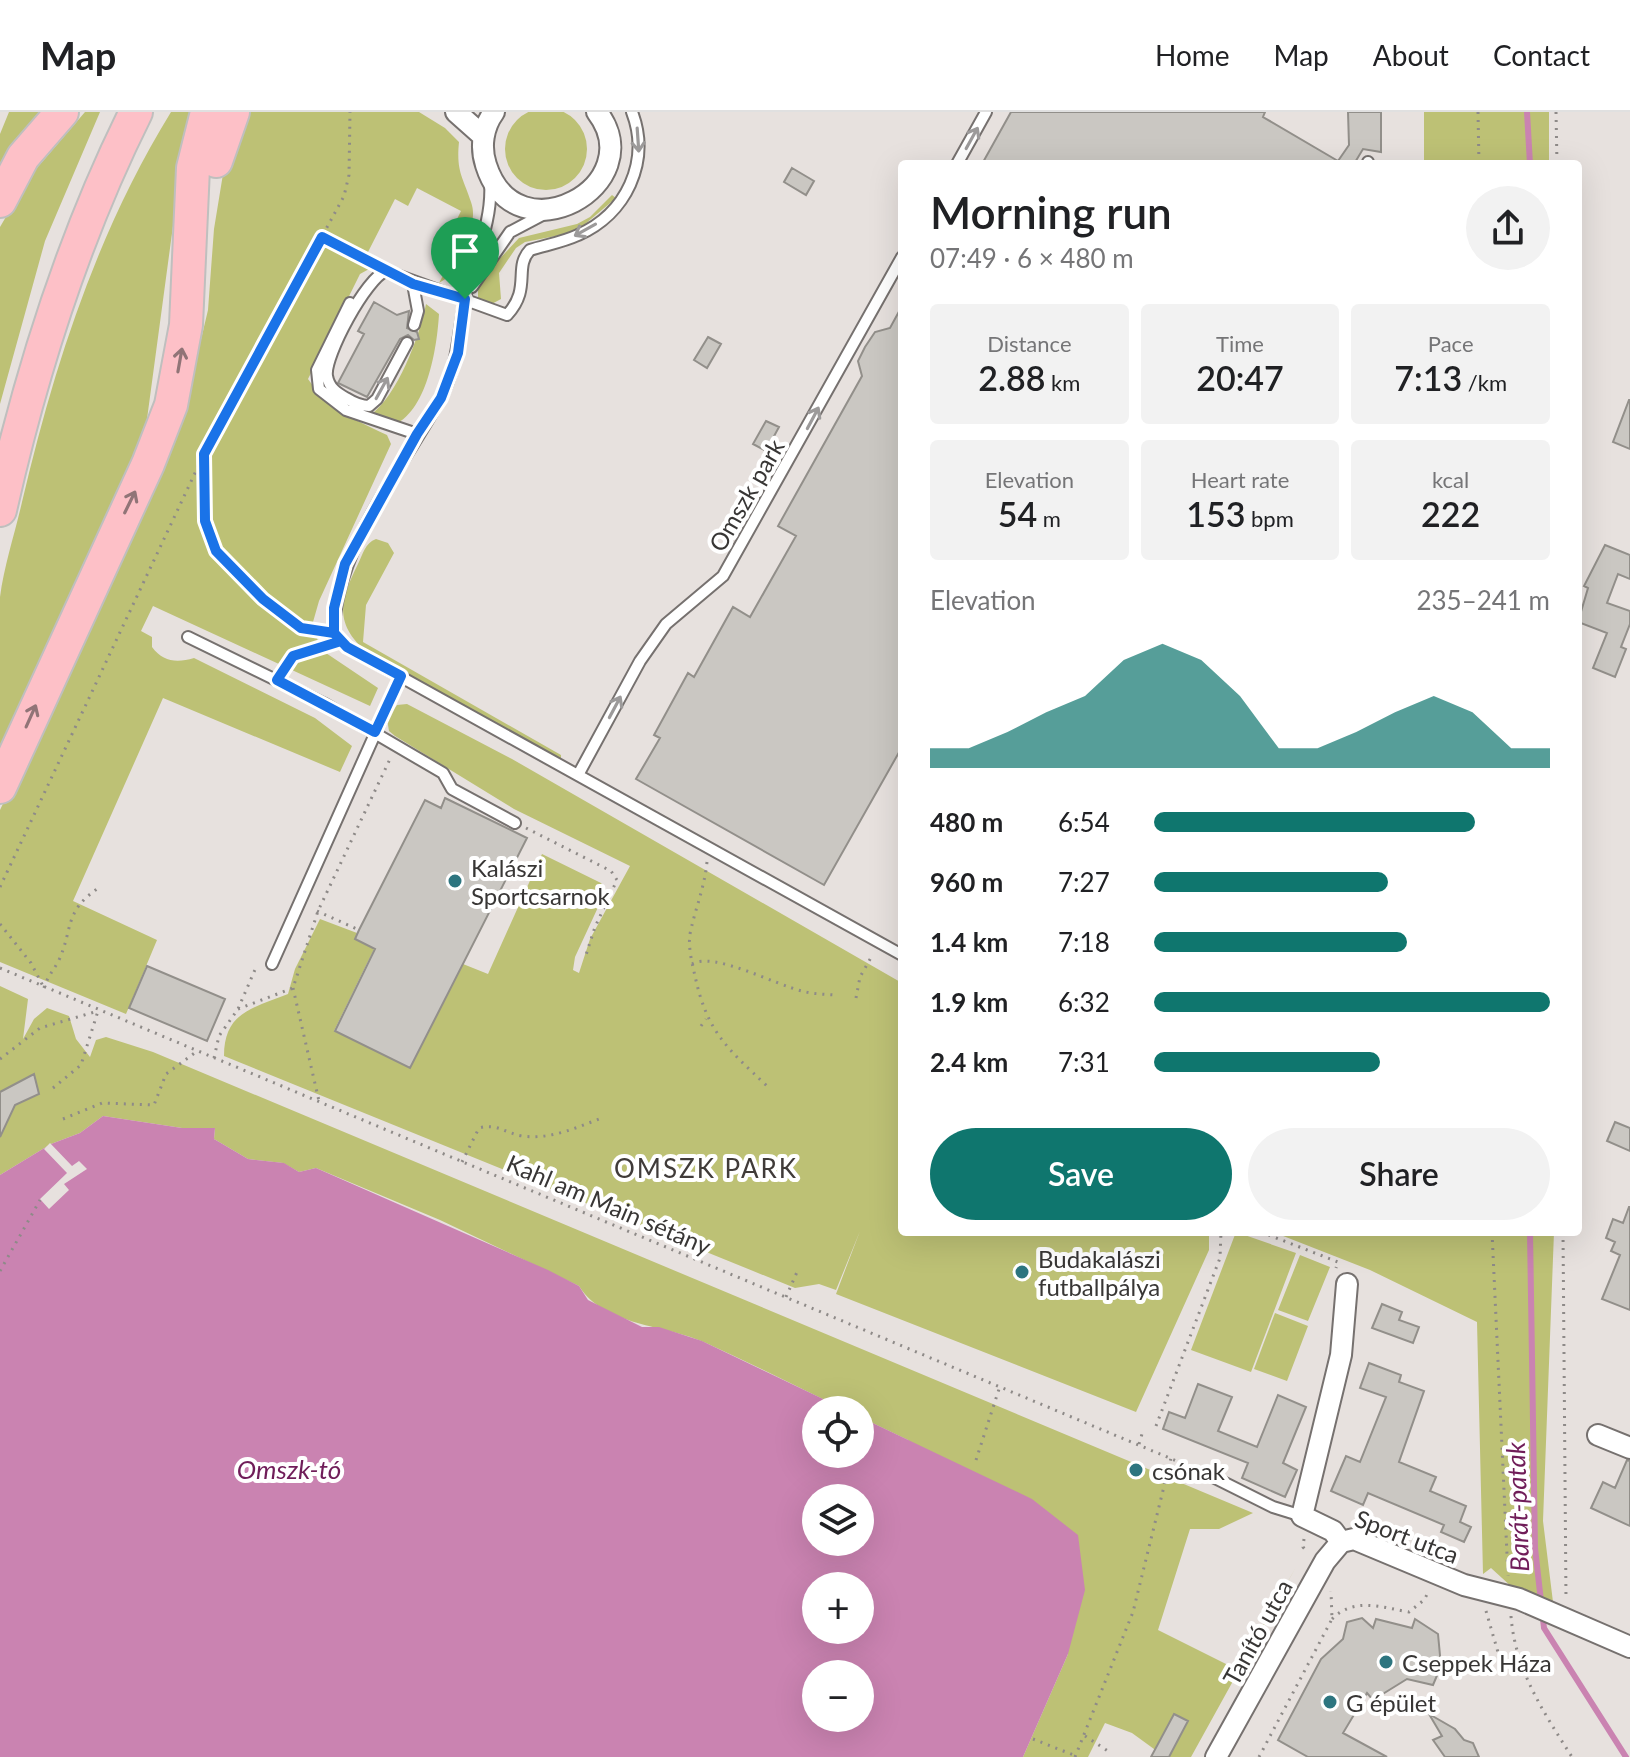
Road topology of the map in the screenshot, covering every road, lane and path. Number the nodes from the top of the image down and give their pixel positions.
1 (62, 112) edge
2 (207, 112) edge
3 (220, 112) edge
4 (233, 112) edge
5 (350, 112) edge
6 (456, 112) edge
7 (494, 112) edge
8 (632, 112) edge
9 (986, 112) edge
10 (1478, 112) edge
11 (1556, 112) edge
12 (600, 114) edge
13 (131, 123) edge
14 (483, 136) junction
15 (959, 160) edge
16 (1479, 160) edge
17 (1557, 160) edge
18 (489, 176) junction
19 (0, 201) edge
20 (551, 210) junction
21 (194, 212) junction
22 (322, 237) junction
23 (898, 264) edge
24 (386, 271) junction
25 (413, 284) junction
26 (465, 299) junction
27 (414, 325) dead end
28 (407, 343) dead end
29 (417, 434) junction
30 (204, 454) junction
31 (0, 510) edge
32 (188, 637) dead end
33 (338, 637) junction
34 (401, 676) junction
35 (277, 680) junction
36 (375, 732) junction
37 (397, 745) junction
38 (578, 775) junction
39 (0, 787) edge
40 (515, 823) joint
41 (713, 850) junction
42 (0, 887) edge
43 (97, 889) dead end
44 (299, 903) junction
45 (318, 911) junction
46 (0, 924) edge
47 (359, 930) dead end
48 (878, 943) junction
49 (898, 953) edge
50 (585, 958) dead end
51 (259, 959) dead end
52 (272, 964) dead end
53 (692, 964) junction
54 (0, 968) edge
55 (44, 988) junction
56 (293, 988) junction
57 (834, 995) dead end
58 (856, 998) dead end
59 (238, 1009) junction
60 (98, 1011) junction
61 (706, 1019) junction
62 (701, 1026) dead end
63 (196, 1052) junction
64 (214, 1058) junction
65 (0, 1059) edge
66 (767, 1086) dead end
67 (53, 1088) dead end
68 (319, 1102) junction
69 (604, 1117) dead end
70 (63, 1119) dead end
71 (461, 1162) junction
72 (40, 1200) dead end
73 (1221, 1236) edge
74 (1271, 1236) edge
75 (1492, 1236) edge
76 (1563, 1236) edge
77 (0, 1271) edge
78 (797, 1272) dead end
79 (1343, 1281) joint
80 (786, 1297) junction
81 (1000, 1386) junction
82 (1156, 1426) dead end
83 (1142, 1434) dead end
84 (1598, 1435) dead end
85 (1139, 1444) junction
86 (1630, 1448) edge
87 (1171, 1458) junction
88 (976, 1460) dead end
89 (1205, 1473) joint
90 (1302, 1516) junction
91 (1341, 1542) junction
92 (1436, 1575) junction
93 (1485, 1591) junction
94 (1514, 1597) junction
95 (1332, 1619) dead end
96 (1569, 1620) junction
97 (1630, 1647) edge
98 (1502, 1666) dead end
99 (1085, 1736) junction
100 (1033, 1739) dead end
101 (1111, 1753) dead end
102 (1223, 1755) edge
103 (1076, 1757) edge
104 (1572, 1757) edge

1 - 19 main road
2 - 21 main road
3 - 21 main road
4 - 21 main road
5 - 22 path
6 - 14 street
7 - 14 street
8 -> 26 lane
15 -> 9 lane
10 - 16 path
11 - 17 path
12 - 20 street
13 - 31 main road
14 - 18 street
18 - 20 street
18 - 26 lane
20 - 26 lane
39 -> 21 main road
22 - 24 path
22 - 30 path
38 -> 23 lane, Omszk park
24 - 25 lane
24 -> 28 lane
24 - 29 lane
25 - 26 lane
25 - 27 lane
26 - 29 lane
29 - 33 lane
30 - 33 path
30 - 42 path
32 - 35 lane
33 - 34 lane
33 - 35 path
34 - 36 lane
34 - 38 lane
35 - 36 lane
36 - 37 lane
36 - 44 lane
37 - 40 lane
37 - 45 path
38 - 41 lane
40 - 50 path
41 - 48 lane
41 - 53 path
43 - 55 path
44 - 45 path
44 - 52 lane
45 - 47 path
45 - 56 path
46 - 55 path
48 - 49 lane
48 - 58 path
51 - 59 path
53 - 57 path
53 - 61 path
54 - 55 path, Kahl am Main sétány
55 - 60 path, Kahl am Main sétány
56 - 59 path
56 - 68 path
59 - 64 path
60 - 63 path, Kahl am Main sétány
60 - 65 path
60 - 67 path
61 - 62 path
61 - 66 path
63 - 64 path, Kahl am Main sétány
63 - 70 path
64 - 68 path, Kahl am Main sétány
68 - 71 path, Kahl am Main sétány
69 - 71 path
71 - 80 path, Kahl am Main sétány
72 - 77 path
73 - 82 path
74 - 79 path
75 - 94 path
76 - 96 path
78 - 80 path
79 - 90 street
80 - 81 path, Kahl am Main sétány
81 - 85 path, Kahl am Main sétány
81 - 88 path
83 - 85 path
84 - 86 street
85 - 87 path, Kahl am Main sétány
87 - 89 path, Kahl am Main sétány
87 - 99 path
89 - 90 lane
90 - 91 street, Sport utca
91 - 92 street, Sport utca
91 - 102 street, Tanító utca
92 - 93 street, Sport utca
92 - 95 path
93 - 94 street, Sport utca
93 - 98 path
94 - 96 street, Sport utca
94 - 104 path
96 - 97 street, Sport utca
99 - 101 path
99 - 103 path
100 - 103 path

